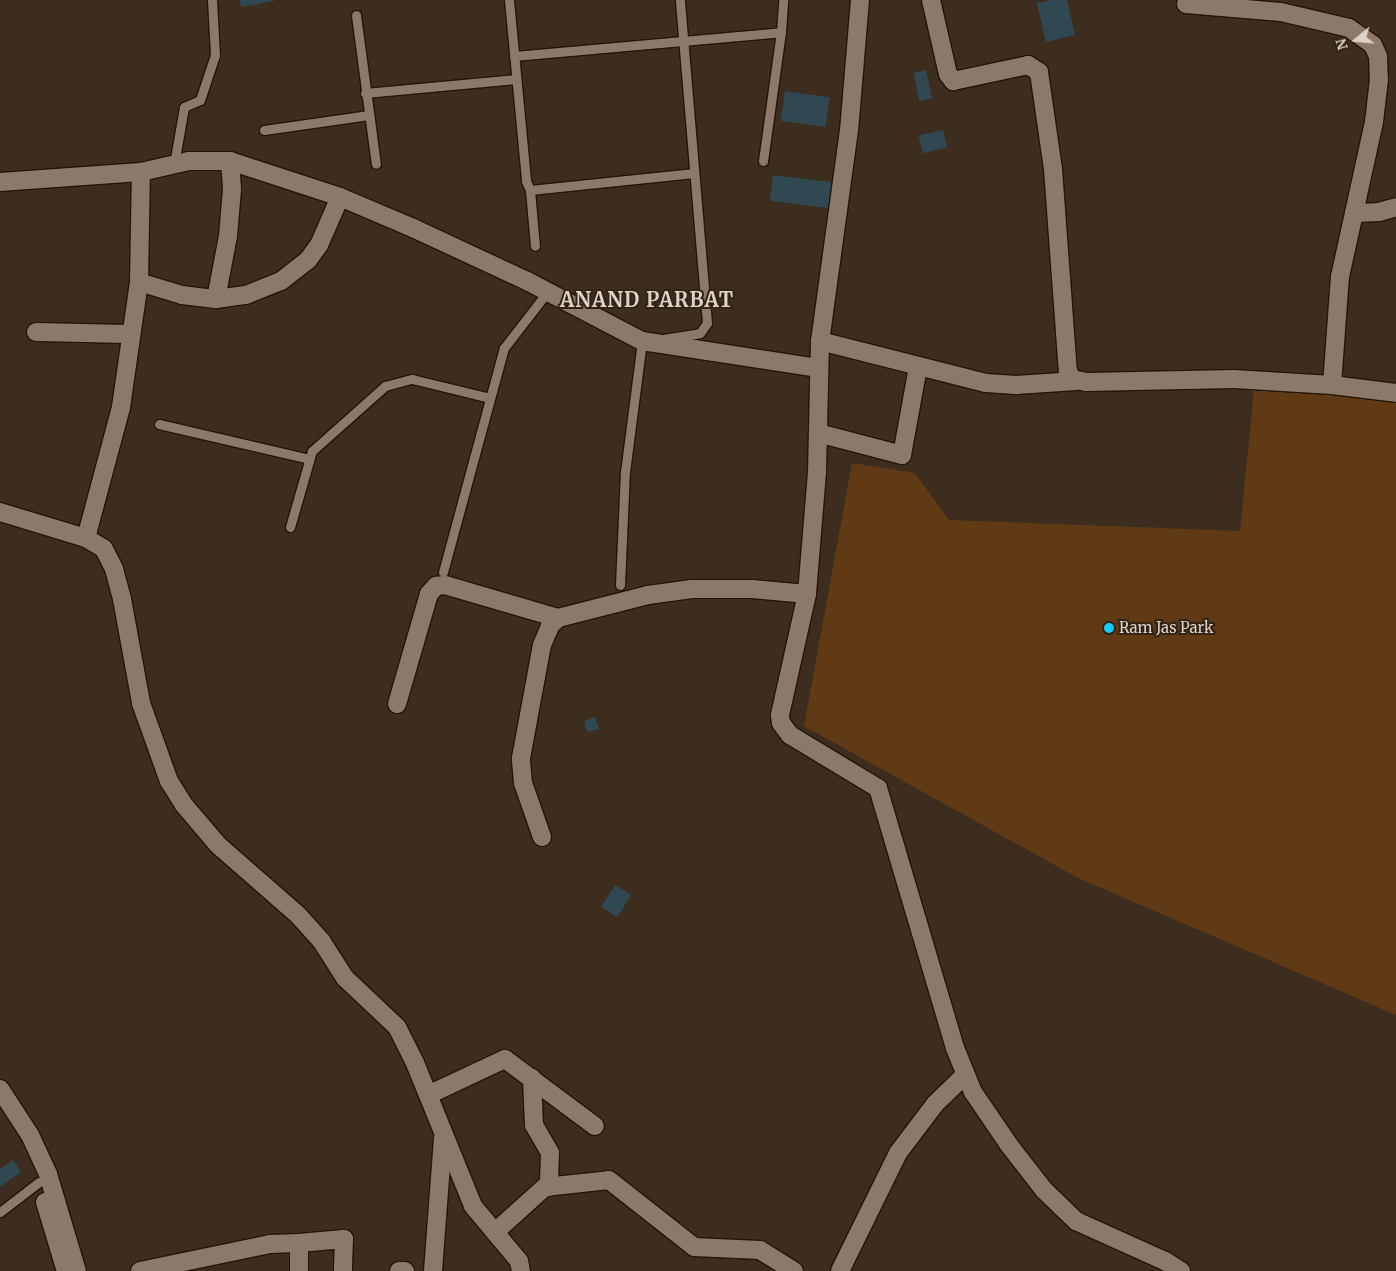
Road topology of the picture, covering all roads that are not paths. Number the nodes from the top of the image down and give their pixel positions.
1 (212, 0) edge
2 (509, 0) edge
3 (680, 0) edge
4 (783, 0) edge
5 (860, 0) edge
6 (931, 0) edge
7 (1186, 4) dead end
8 (356, 14) dead end
9 (782, 32) junction
10 (682, 42) junction
11 (514, 56) junction
12 (516, 79) junction
13 (366, 93) junction
14 (369, 115) junction
15 (264, 130) dead end
16 (230, 161) junction
17 (763, 161) dead end
18 (174, 164) junction
19 (376, 164) dead end
20 (141, 172) junction
21 (694, 173) junction
22 (0, 182) edge
23 (530, 190) junction
24 (340, 197) junction
25 (1396, 207) edge
26 (1354, 213) junction
27 (535, 246) dead end
28 (139, 282) junction
29 (548, 291) junction
30 (216, 299) junction
31 (36, 332) dead end
32 (130, 334) junction
33 (820, 341) junction
34 (645, 342) junction
35 (918, 367) junction
36 (818, 368) junction
37 (1076, 381) junction
38 (1332, 385) junction
39 (1396, 394) edge
40 (490, 398) junction
41 (159, 424) dead end
42 (818, 433) junction
43 (309, 459) junction
44 (0, 512) edge
45 (290, 527) dead end
46 (86, 538) junction
47 (443, 572) dead end
48 (620, 585) dead end
49 (807, 594) junction
50 (558, 618) junction
51 (397, 704) dead end
52 (542, 837) dead end
53 (965, 1075) junction
54 (532, 1078) junction
55 (0, 1089) edge
56 (428, 1095) junction
57 (0, 1105) edge
58 (595, 1126) dead end
59 (444, 1134) junction
60 (39, 1182) junction
61 (549, 1187) junction
62 (0, 1212) edge
63 (495, 1232) junction
64 (299, 1243) junction
65 (66, 1271) edge
66 (77, 1271) edge
67 (140, 1271) edge
68 (299, 1271) edge
69 (343, 1271) edge
70 (399, 1271) edge
71 (405, 1271) edge
72 (434, 1271) edge
73 (520, 1271) edge
74 (794, 1271) edge
75 (840, 1271) edge
76 (1181, 1271) edge

1 - 18 lane
2 - 11 lane
3 - 10 lane
4 - 9 lane
5 - 33 street
6 - 37 street
7 - 26 street
8 - 13 lane
9 - 10 lane
9 - 17 lane
10 - 11 lane
10 - 21 lane
11 - 12 lane
12 - 13 lane
12 - 23 lane
13 - 14 lane
14 - 15 lane
14 - 19 lane
16 - 18 street
16 - 24 street
16 - 30 street
18 - 20 street
20 - 22 street
20 - 28 street
21 - 23 lane
21 - 34 lane
23 - 27 lane
24 - 29 street
24 - 30 street
25 - 26 street
26 - 38 street
28 - 30 street
28 - 32 street
29 - 34 street
29 - 40 lane
31 - 32 street
32 - 46 street
33 - 35 street
33 - 36 street
34 - 36 street
34 - 48 lane
35 - 37 street
35 - 42 street
36 - 42 street
37 - 38 street
38 - 39 street
40 - 43 lane
40 - 47 lane
41 - 43 lane
42 - 49 street
43 - 45 lane
44 - 46 street
46 - 56 street
49 - 50 street
49 - 53 street
50 - 51 street
50 - 52 street
53 - 75 street
53 - 76 street
54 - 56 street
54 - 58 street
54 - 61 street
55 - 66 street
56 - 59 street
57 - 60 street
59 - 63 street
59 - 72 street
60 - 62 lane
60 - 65 street
61 - 63 street
61 - 74 street
63 - 73 street
64 - 67 street
64 - 68 street
64 - 69 street
70 - 71 street

